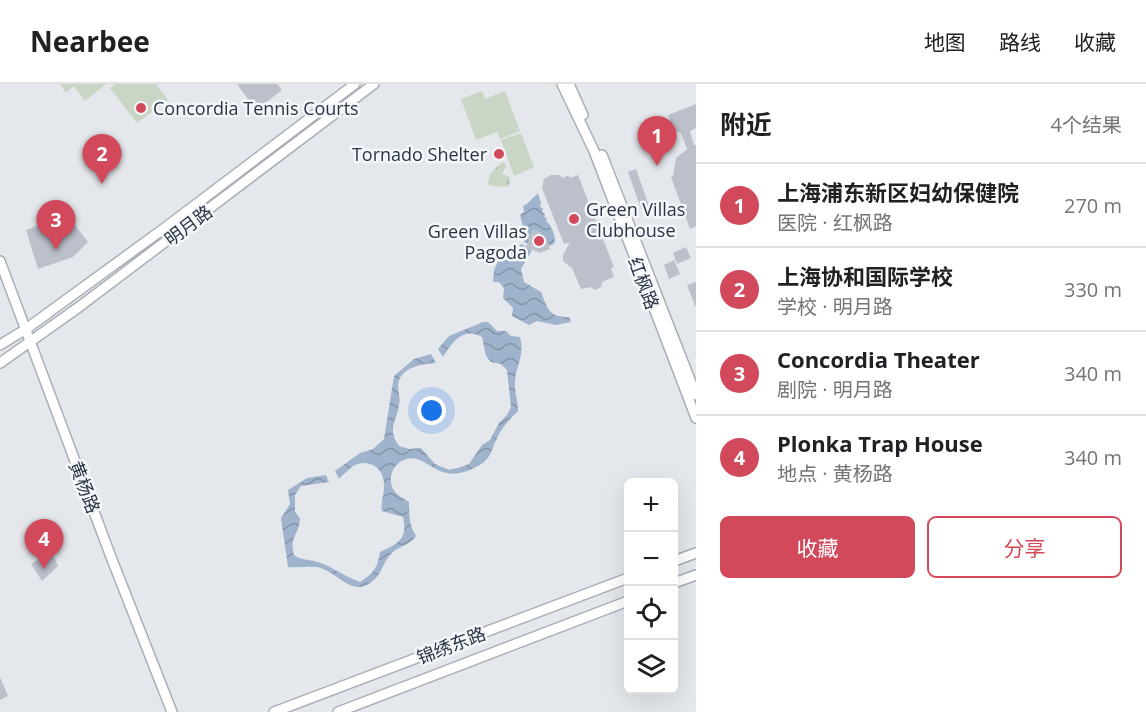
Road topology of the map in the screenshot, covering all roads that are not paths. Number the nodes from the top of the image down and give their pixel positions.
1 (355, 84) edge
2 (374, 84) edge
3 (562, 84) edge
4 (569, 84) edge
5 (0, 261) edge
6 (26, 329) junction
7 (31, 342) junction
8 (0, 345) edge
9 (0, 363) edge
10 (696, 395) edge
11 (696, 418) edge
12 (696, 552) edge
13 (678, 559) edge
14 (696, 575) edge
15 (624, 580) edge
16 (678, 582) edge
17 (624, 603) edge
18 (172, 712) edge
19 (274, 712) edge
20 (338, 712) edge

1 - 6 street, 明月路
2 - 7 street, 明月路
3 - 11 street, 红枫路
4 - 10 street, 红枫路
5 - 6 street, 黄杨路
6 - 7 street, 黄杨路
6 - 8 street, 明月路
7 - 9 street, 明月路
7 - 18 street, 黄杨路
12 - 13 street
14 - 16 street
15 - 19 street, 锦绣东路
17 - 20 street, 锦绣东路

